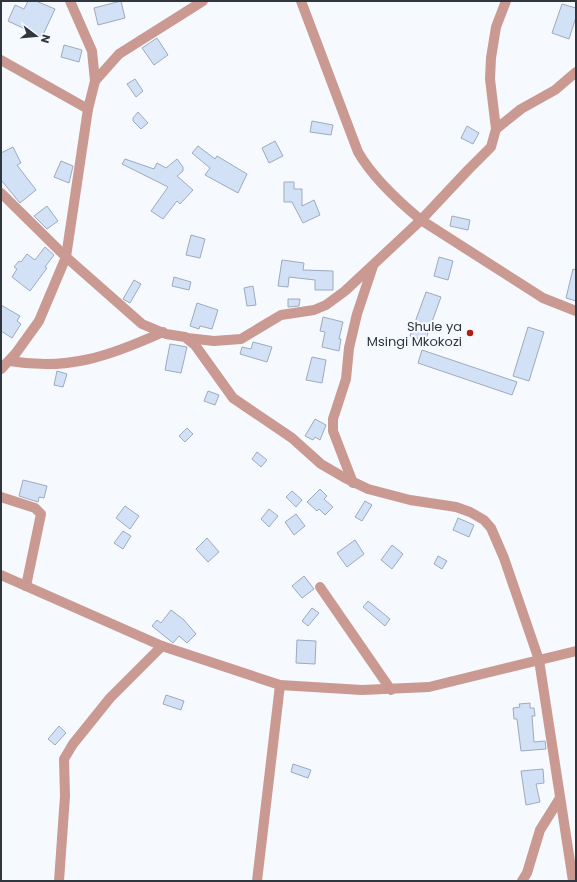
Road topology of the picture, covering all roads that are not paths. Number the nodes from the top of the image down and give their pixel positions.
1 (70, 1) edge
2 (204, 1) edge
3 (301, 1) edge
4 (506, 1) edge
5 (1, 60) edge
6 (576, 72) edge
7 (95, 81) junction
8 (88, 109) junction
9 (496, 130) junction
10 (1, 193) edge
11 (421, 220) junction
12 (66, 257) junction
13 (374, 264) junction
14 (576, 311) edge
15 (162, 332) junction
16 (187, 338) junction
17 (10, 361) junction
18 (1, 369) edge
19 (353, 483) junction
20 (1, 497) edge
21 (1, 575) edge
22 (26, 586) junction
23 (320, 587) dead end
24 (162, 646) junction
25 (576, 651) edge
26 (539, 660) junction
27 (280, 684) junction
28 (391, 690) junction
29 (560, 798) junction
30 (58, 881) edge
31 (257, 881) edge
32 (522, 881) edge
33 (573, 881) edge

1 - 7 street
2 - 7 street
3 - 11 street
4 - 9 street
5 - 8 street
6 - 9 street
7 - 8 street
8 - 12 street
9 - 11 street
10 - 12 street
11 - 13 street
11 - 14 street
12 - 15 street
12 - 17 street
13 - 16 street
13 - 19 street
15 - 16 street
15 - 17 street
16 - 19 street
17 - 18 street
19 - 26 street
20 - 22 street
21 - 22 street
22 - 24 street
23 - 28 street
24 - 27 street
24 - 30 street
25 - 26 street
26 - 28 street
26 - 29 street
27 - 28 street
27 - 31 street
29 - 32 street
29 - 33 street

